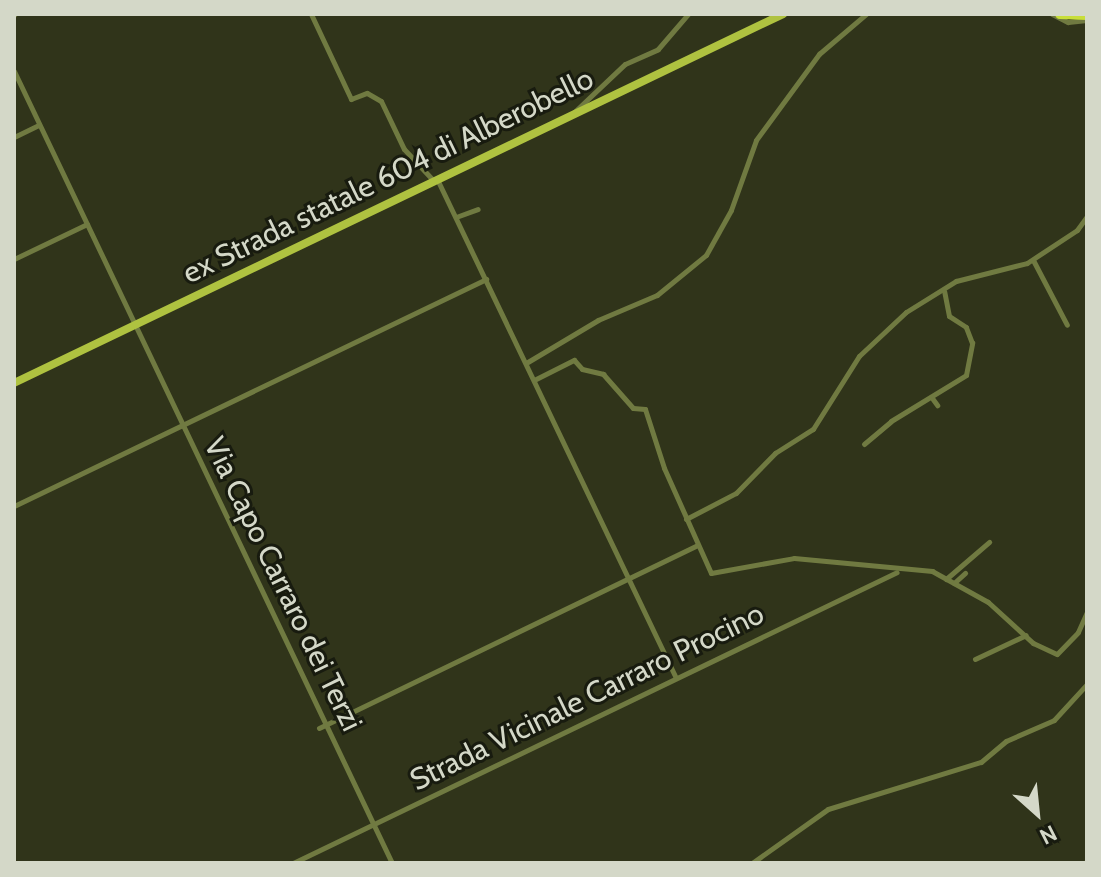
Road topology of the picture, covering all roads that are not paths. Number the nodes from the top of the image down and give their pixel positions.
1 (311, 14) edge
2 (688, 14) edge
3 (783, 14) edge
4 (866, 14) edge
5 (1052, 14) edge
6 (1060, 14) edge
7 (1084, 15) edge
8 (14, 71) edge
9 (571, 115) junction
10 (39, 125) junction
11 (14, 137) edge
12 (436, 180) junction
13 (478, 209) dead end
14 (1087, 216) edge
15 (456, 217) junction
16 (87, 224) junction
17 (14, 259) edge
18 (1033, 260) junction
19 (486, 279) junction
20 (944, 290) junction
21 (134, 324) junction
22 (1067, 325) dead end
23 (526, 363) junction
24 (534, 380) junction
25 (14, 383) edge
26 (932, 398) junction
27 (920, 404) junction
28 (937, 405) dead end
29 (924, 412) dead end
30 (183, 425) junction
31 (864, 444) dead end
32 (14, 506) edge
33 (686, 519) junction
34 (989, 542) dead end
35 (697, 545) junction
36 (900, 571) junction
37 (965, 573) dead end
38 (629, 578) junction
39 (946, 579) junction
40 (954, 583) junction
41 (1087, 612) edge
42 (1026, 635) junction
43 (975, 659) dead end
44 (676, 678) junction
45 (1087, 684) edge
46 (326, 725) junction
47 (319, 728) dead end
48 (373, 824) junction
49 (293, 863) edge
50 (392, 863) edge
51 (752, 863) edge

1 - 12 street
2 - 9 street
3 - 9 main road, ex Strada statale 604 di Alberobello
4 - 23 street
5 - 7 street
6 - 7 highway
8 - 10 street, Via Capo Carraro dei Terzi
9 - 12 main road, ex Strada statale 604 di Alberobello
10 - 11 street
10 - 16 street, Via Capo Carraro dei Terzi
12 - 15 street
12 - 21 main road, ex Strada statale 604 di Alberobello
13 - 15 street
14 - 18 street
15 - 19 street
16 - 17 street
16 - 21 street, Via Capo Carraro dei Terzi
18 - 20 street
18 - 22 street
19 - 23 street
19 - 30 street
20 - 26 street
20 - 33 street
21 - 25 main road, ex Strada statale 604 di Alberobello
21 - 30 street, Via Capo Carraro dei Terzi
23 - 24 street
24 - 33 street
24 - 38 street
26 - 27 street
26 - 28 street
27 - 29 street
27 - 31 street
30 - 32 street
30 - 46 street, Via Capo Carraro dei Terzi
33 - 35 street
34 - 39 street
35 - 36 street
35 - 38 street
36 - 39 street
36 - 44 street, Strada Vicinale Carraro Procino
37 - 40 street
38 - 44 street
38 - 46 street
39 - 40 street
40 - 42 street
41 - 42 street
42 - 43 street
44 - 48 street, Strada Vicinale Carraro Procino
45 - 51 street
46 - 47 street
46 - 48 street, Via Capo Carraro dei Terzi
48 - 49 street, Strada Vicinale Carraro Procino
48 - 50 street, Via Capo Carraro dei Terzi

